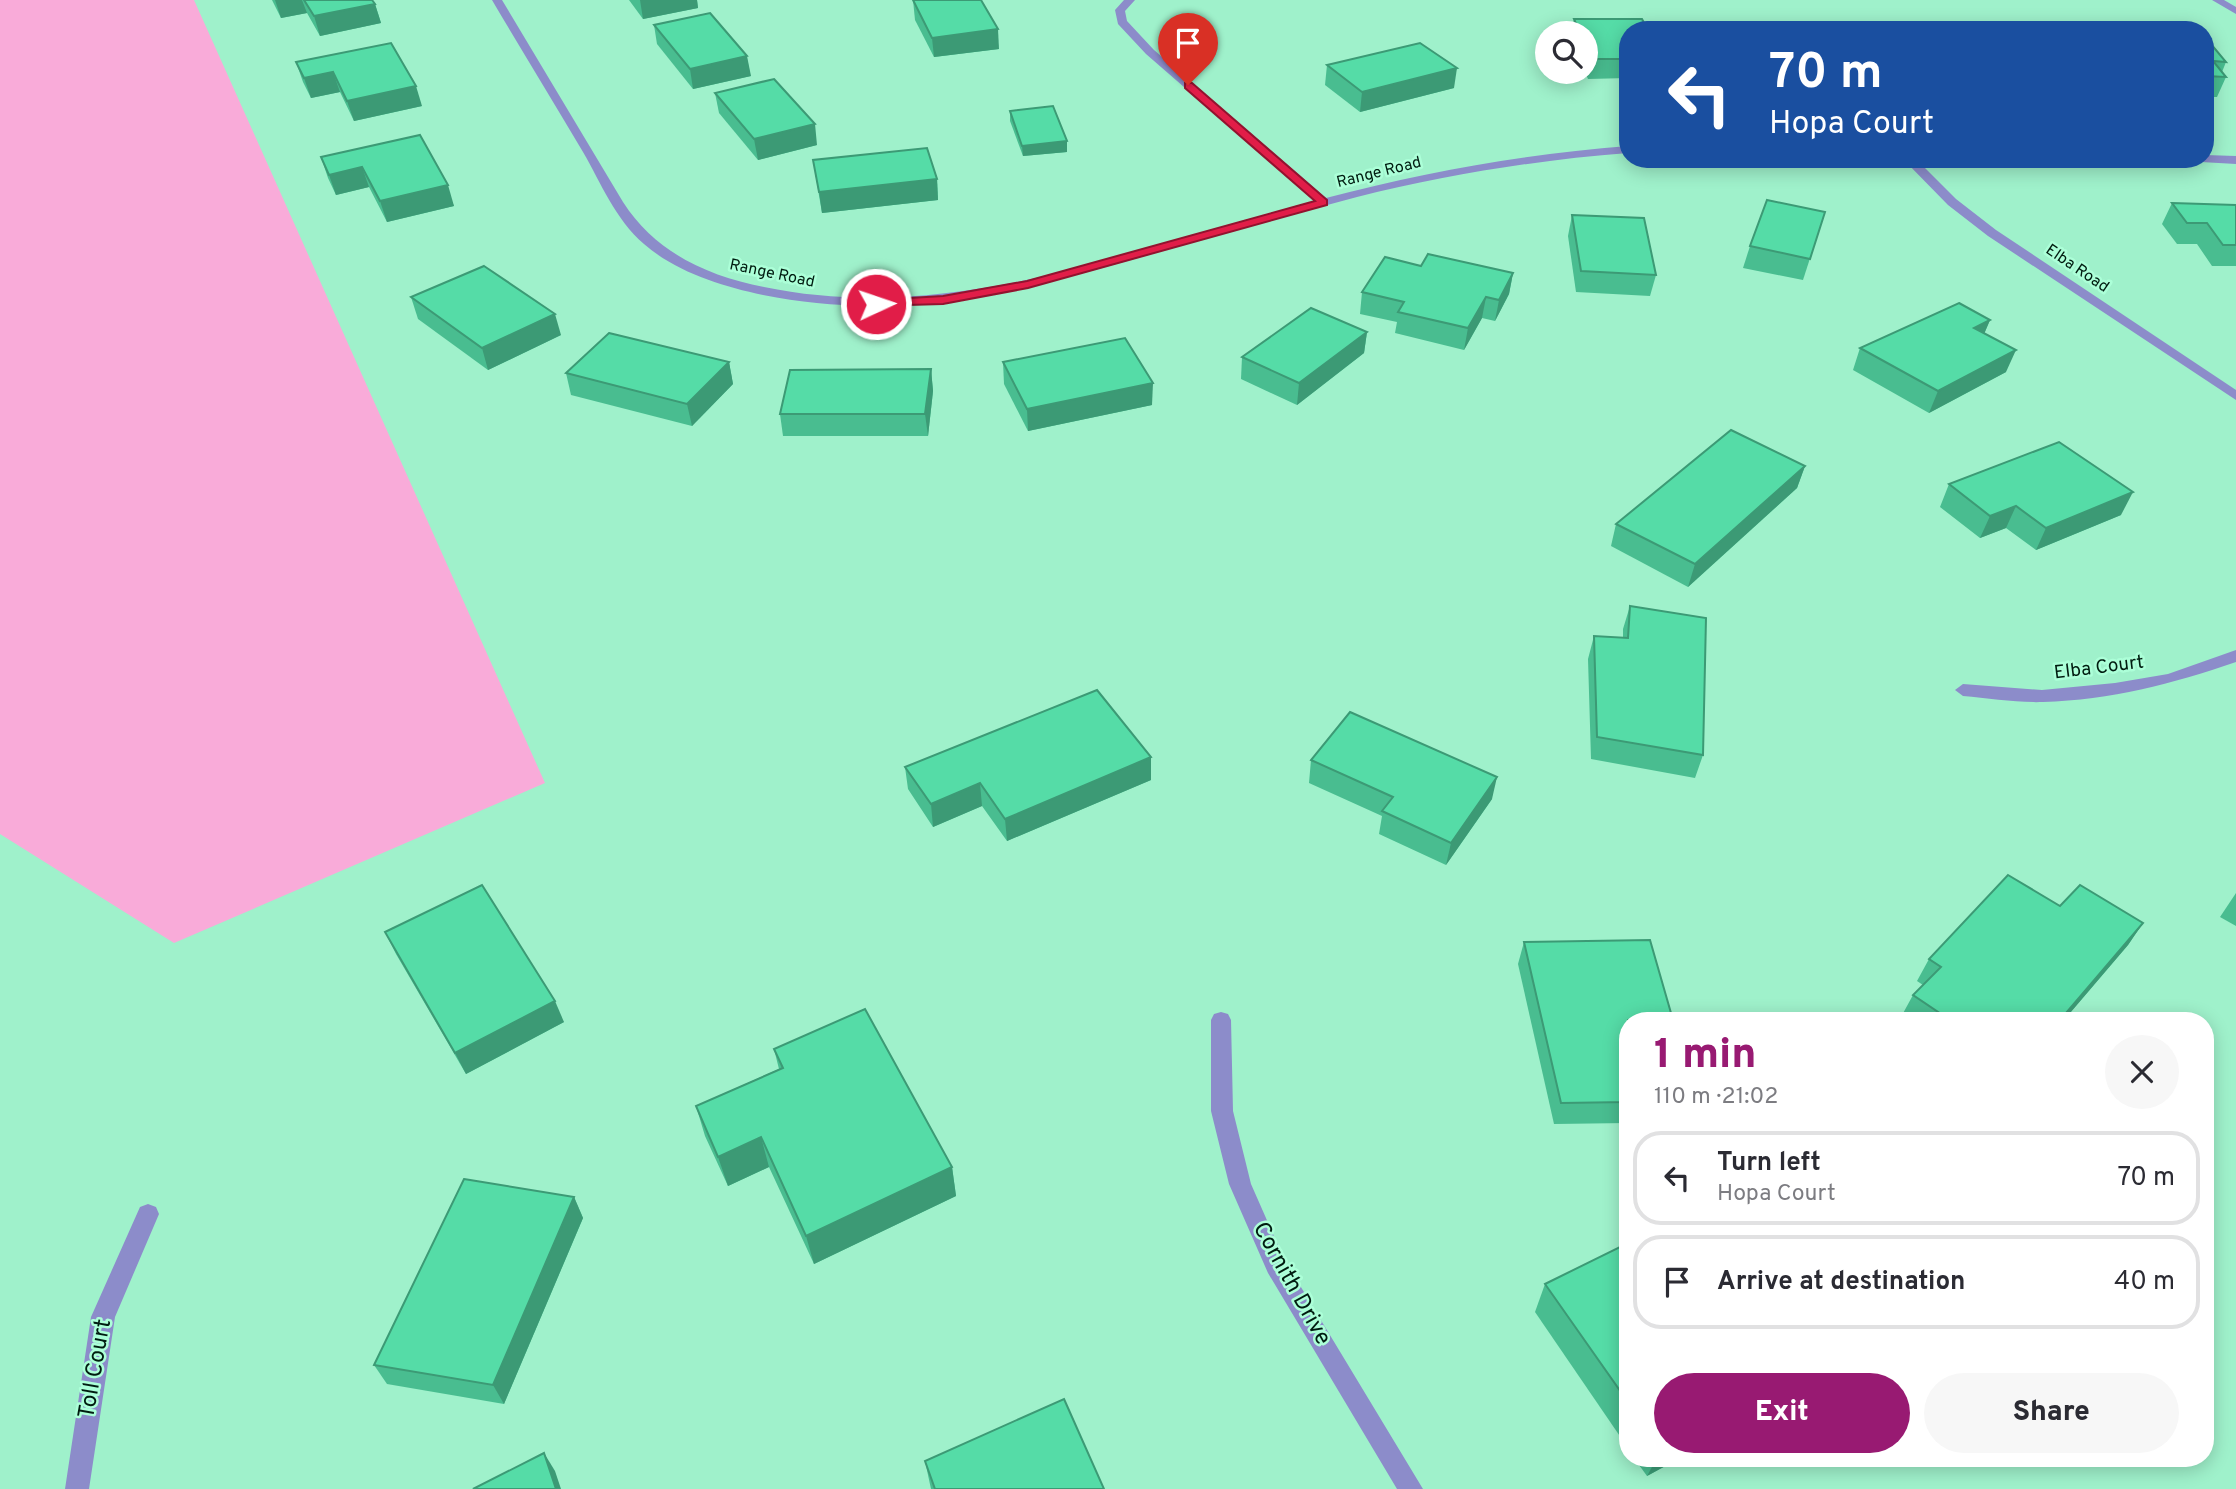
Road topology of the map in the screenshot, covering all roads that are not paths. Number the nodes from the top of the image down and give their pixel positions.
1 (497, 0) edge
2 (1130, 0) edge
3 (2217, 0) edge
4 (2236, 11) edge
5 (1619, 150) edge
6 (2214, 159) edge
7 (2236, 160) edge
8 (1918, 168) edge
9 (1323, 202) junction
10 (2236, 396) edge
11 (2236, 656) edge
12 (1963, 690) dead end
13 (1221, 1020) dead end
14 (148, 1214) dead end
15 (77, 1489) edge
16 (1411, 1489) edge

1 - 9 street, Range Road
2 - 9 street
3 - 4 street
5 - 9 street, Range Road
6 - 7 street
8 - 10 street, Elba Road
11 - 12 street, Elba Court
13 - 16 street, Cornith Drive
14 - 15 street, Toll Court

